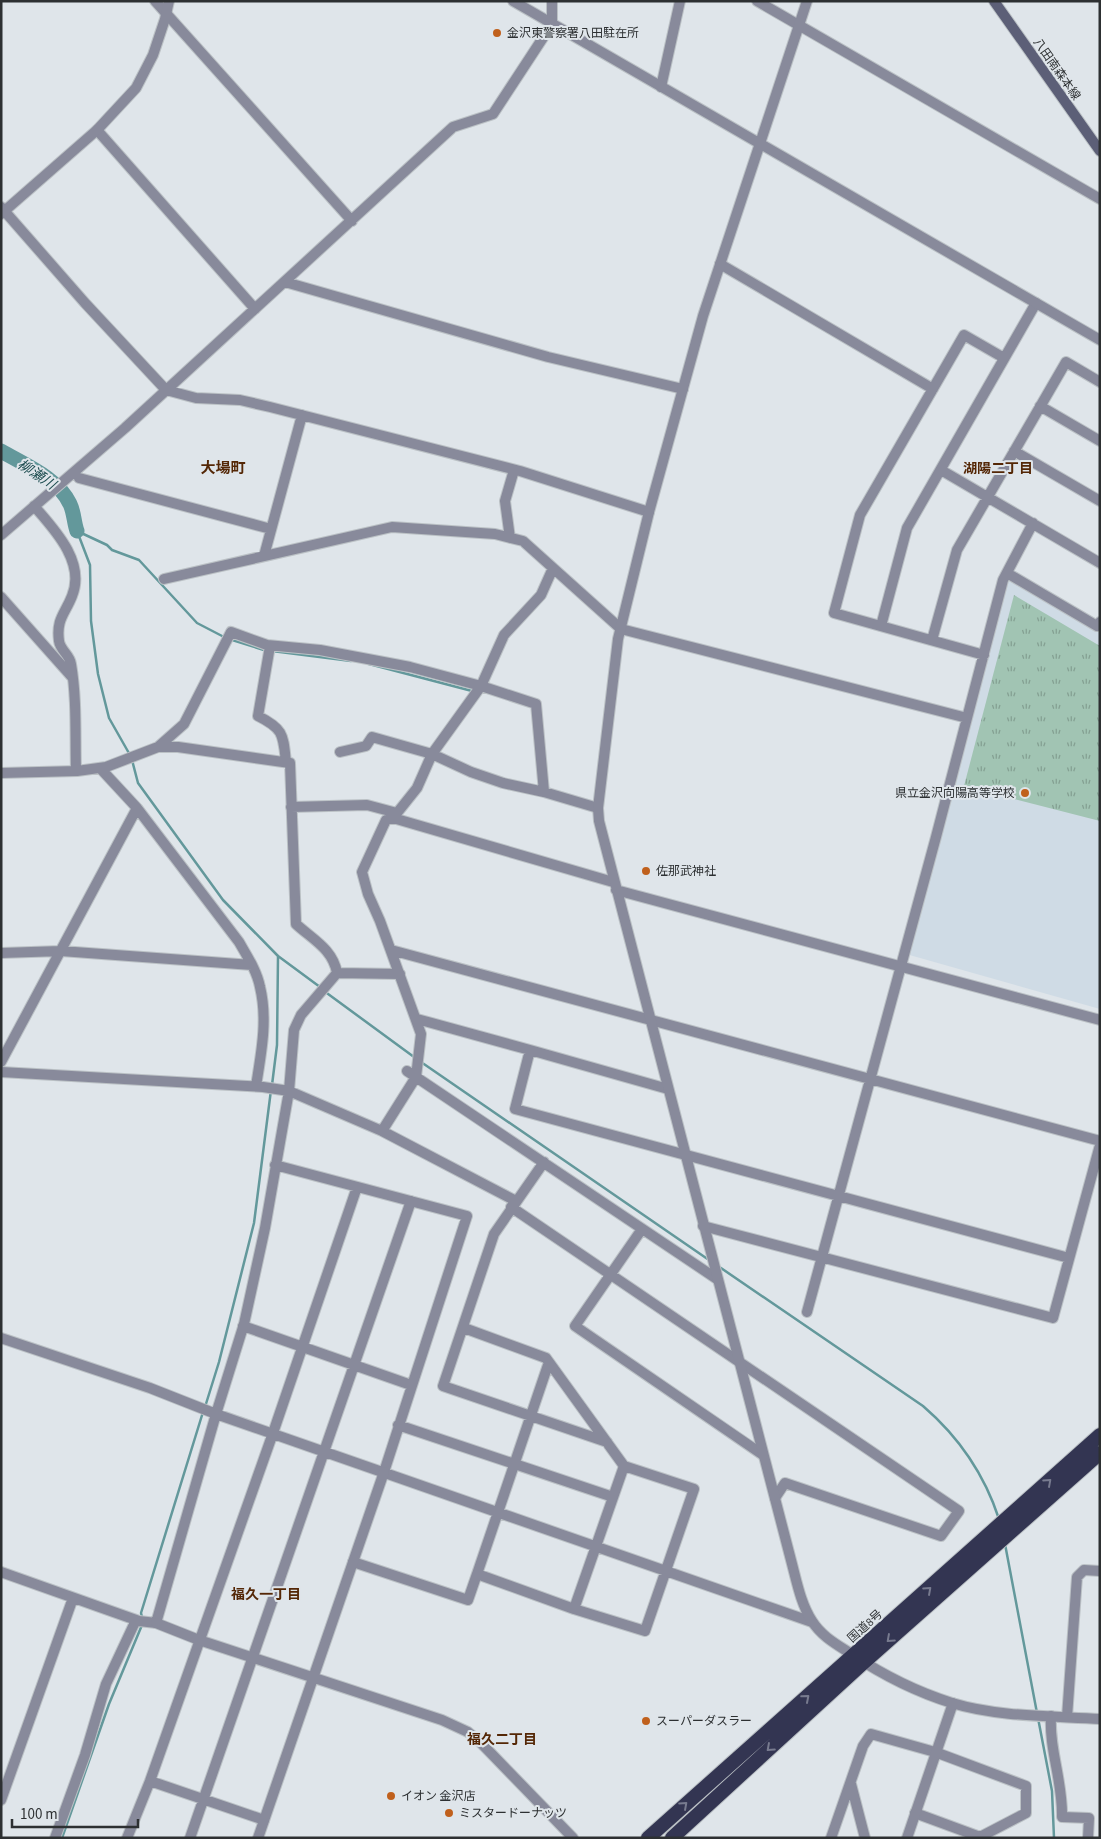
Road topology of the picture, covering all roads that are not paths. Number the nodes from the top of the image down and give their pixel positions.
1 (155, 1) edge
2 (168, 1) edge
3 (513, 1) edge
4 (552, 1) edge
5 (680, 1) edge
6 (757, 1) edge
7 (807, 1) edge
8 (994, 1) edge
9 (166, 14) junction
10 (552, 24) junction
11 (799, 25) junction
12 (661, 87) junction
13 (97, 130) junction
14 (761, 144) junction
15 (1100, 151) edge
16 (1100, 199) edge
17 (3, 211) edge
18 (352, 221) junction
19 (720, 264) junction
20 (285, 282) junction
21 (1036, 304) junction
22 (255, 309) junction
23 (1100, 340) edge
24 (1004, 358) junction
25 (1100, 382) edge
26 (683, 389) junction
27 (933, 389) junction
28 (166, 390) junction
29 (1040, 406) junction
30 (302, 415) junction
31 (1100, 441) edge
32 (1014, 451) junction
33 (514, 470) junction
34 (941, 470) junction
35 (74, 476) junction
36 (988, 497) junction
37 (1100, 501) edge
38 (36, 505) junction
39 (649, 512) junction
40 (1033, 524) junction
41 (272, 529) junction
42 (1, 535) edge
43 (510, 538) junction
44 (264, 556) junction
45 (1100, 563) edge
46 (553, 568) junction
47 (1006, 573) junction
48 (164, 578) dead end
49 (1, 597) edge
50 (1100, 622) edge
51 (881, 626) junction
52 (621, 629) junction
53 (932, 640) junction
54 (269, 650) junction
55 (984, 655) junction
56 (73, 678) junction
57 (481, 686) junction
58 (968, 718) junction
59 (156, 748) junction
60 (340, 752) dead end
61 (432, 754) junction
62 (286, 762) junction
63 (105, 767) junction
64 (76, 770) junction
65 (1, 773) edge
66 (544, 792) junction
67 (292, 807) junction
68 (137, 808) junction
69 (598, 808) junction
70 (395, 815) junction
71 (614, 886) junction
72 (391, 950) junction
73 (61, 951) junction
74 (1, 953) edge
75 (252, 965) junction
76 (901, 966) junction
77 (400, 974) junction
78 (335, 975) junction
79 (649, 1018) junction
80 (417, 1019) junction
81 (1100, 1020) edge
82 (530, 1050) junction
83 (1, 1062) edge
84 (1, 1072) edge
85 (413, 1073) junction
86 (870, 1079) junction
87 (260, 1087) junction
88 (668, 1089) junction
89 (286, 1091) junction
90 (382, 1131) junction
91 (1100, 1143) edge
92 (685, 1156) junction
93 (544, 1162) junction
94 (275, 1165) junction
95 (357, 1187) junction
96 (838, 1197) junction
97 (411, 1201) junction
98 (513, 1204) junction
99 (704, 1226) junction
100 (642, 1229) junction
101 (821, 1258) junction
102 (1069, 1258) junction
103 (609, 1275) junction
104 (717, 1278) junction
105 (807, 1312) dead end
106 (243, 1326) junction
107 (464, 1328) junction
108 (1, 1338) edge
109 (303, 1347) junction
110 (549, 1362) junction
111 (740, 1363) junction
112 (354, 1365) junction
113 (411, 1385) junction
114 (214, 1413) junction
115 (530, 1415) junction
116 (398, 1426) junction
117 (273, 1433) junction
118 (1100, 1435) edge
119 (607, 1442) junction
120 (325, 1451) junction
121 (1100, 1453) edge
122 (763, 1455) junction
123 (513, 1464) junction
124 (624, 1466) junction
125 (384, 1472) junction
126 (613, 1497) junction
127 (775, 1498) junction
128 (498, 1512) junction
129 (1014, 1521) junction
130 (595, 1546) junction
131 (353, 1562) junction
132 (666, 1570) junction
133 (1100, 1571) edge
134 (1, 1572) edge
135 (477, 1574) junction
136 (74, 1598) junction
137 (574, 1608) junction
138 (138, 1621) junction
139 (812, 1622) junction
140 (153, 1623) junction
141 (199, 1640) junction
142 (253, 1658) junction
143 (859, 1659) junction
144 (314, 1678) junction
145 (953, 1703) junction
146 (1043, 1715) junction
147 (1067, 1717) junction
148 (1100, 1719) edge
149 (935, 1752) junction
150 (150, 1781) junction
151 (851, 1784) junction
152 (203, 1799) junction
153 (1, 1800) edge
154 (915, 1813) junction
155 (264, 1820) junction
156 (55, 1838) edge
157 (127, 1838) edge
158 (190, 1838) edge
159 (258, 1838) edge
160 (573, 1838) edge
161 (648, 1838) edge
162 (672, 1838) edge
163 (831, 1838) edge
164 (865, 1838) edge
165 (907, 1838) edge
166 (1088, 1838) edge

1 - 9 street
2 - 9 street
3 - 10 street
4 - 10 street
5 - 12 street
6 - 11 street
7 - 11 street
8 - 15 main road, 八田南森本線
9 - 13 street
9 - 18 street
10 - 12 street
10 - 18 street
11 - 14 street
11 - 16 street
12 - 14 street
13 - 17 street
13 - 22 street
14 - 19 street
14 - 21 street
17 - 28 street
18 - 20 street
19 - 26 street
19 - 27 street
20 - 22 street
20 - 26 street
21 - 23 street
21 - 24 street
22 - 28 street
24 - 27 street
24 - 34 street
25 - 29 street
26 - 39 street
27 - 51 street
28 - 30 street
28 - 35 street
29 - 31 street
29 - 32 street
30 - 33 street
30 - 41 street
32 - 36 street
32 - 37 street
33 - 39 street
33 - 43 street
34 - 36 street
34 - 51 street
35 - 38 street
35 - 41 street
36 - 40 street
36 - 53 street
38 - 42 street
38 - 56 street
39 - 52 street
40 - 45 street
40 - 47 street
41 - 44 street
43 - 44 street
43 - 46 street
44 - 48 street
46 - 52 street
46 - 57 street
47 - 50 street
47 - 55 street
49 - 56 street
51 - 53 street
52 - 58 street
52 - 69 street
53 - 55 street
54 - 57 street
54 - 59 street
54 - 62 street
55 - 58 street
56 - 64 street
57 - 61 street
57 - 66 street
58 - 76 street
59 - 62 street
59 - 63 street
60 - 61 street
61 - 66 street
61 - 70 street
62 - 67 street
63 - 64 street
63 - 68 street
64 - 65 street
66 - 69 street
67 - 70 street
67 - 78 street
68 - 73 street
68 - 75 street
69 - 71 street
70 - 71 street
70 - 72 street
71 - 76 street
71 - 79 street
72 - 77 street
72 - 79 street
73 - 74 street
73 - 75 street
73 - 83 street
75 - 87 street
76 - 81 street
76 - 86 street
77 - 78 street
77 - 80 street
78 - 89 street
79 - 86 street
79 - 88 street
80 - 82 street
80 - 85 street
82 - 88 street
82 - 92 street
84 - 87 street
85 - 90 street
85 - 93 street
86 - 91 street
86 - 96 street
87 - 89 street
88 - 92 street
89 - 90 street
89 - 94 street
90 - 98 street
91 - 102 street
92 - 96 street
92 - 99 street
93 - 98 street
93 - 100 street
94 - 95 street
94 - 106 street
95 - 97 street
95 - 109 street
96 - 101 street
96 - 102 street
97 - 112 street
97 - 113 street
98 - 103 street
98 - 107 street
99 - 101 street
99 - 104 street
100 - 103 street
100 - 104 street
101 - 102 street
101 - 105 street
103 - 111 street
103 - 122 street
104 - 111 street
106 - 109 street
106 - 114 street
107 - 110 street
107 - 115 street
108 - 114 street
109 - 112 street
109 - 117 street
110 - 115 street
110 - 119 street
111 - 122 street
111 - 127 street
112 - 113 street
112 - 120 street
113 - 116 street
114 - 117 street
114 - 140 street
115 - 119 street
115 - 123 street
116 - 123 street
116 - 125 street
117 - 120 street
117 - 141 street
129 -> 118 highway, 国道8号
119 - 124 street
120 - 125 street
120 - 142 street
121 - 129 highway, 国道8号
122 - 127 street
123 - 126 street
123 - 128 street
124 - 126 street
124 - 132 street
125 - 128 street
125 - 131 street
126 - 130 street
127 - 139 street
128 - 130 street
128 - 135 street
129 - 143 highway, 国道8号
130 - 132 street
130 - 137 street
131 - 135 street
131 - 144 street
132 - 137 street
132 - 139 street
133 - 147 street
134 - 136 street
135 - 137 street
136 - 138 street
136 - 153 street
138 - 140 street
138 - 156 street
139 - 143 street
140 - 141 street
141 - 142 street
141 - 150 street
142 - 144 street
142 - 152 street
143 - 145 street
161 -> 143 highway, 国道8号
143 -> 162 highway, 国道8号
144 - 155 street
144 - 160 street
145 - 146 street
145 - 149 street
146 - 147 street
146 - 166 street
147 - 148 street
149 - 151 street
149 - 154 street
149 - 154 street
150 - 152 street
150 - 157 street
151 - 163 street
151 - 164 street
152 - 155 street
152 - 158 street
154 - 165 street
155 - 159 street

